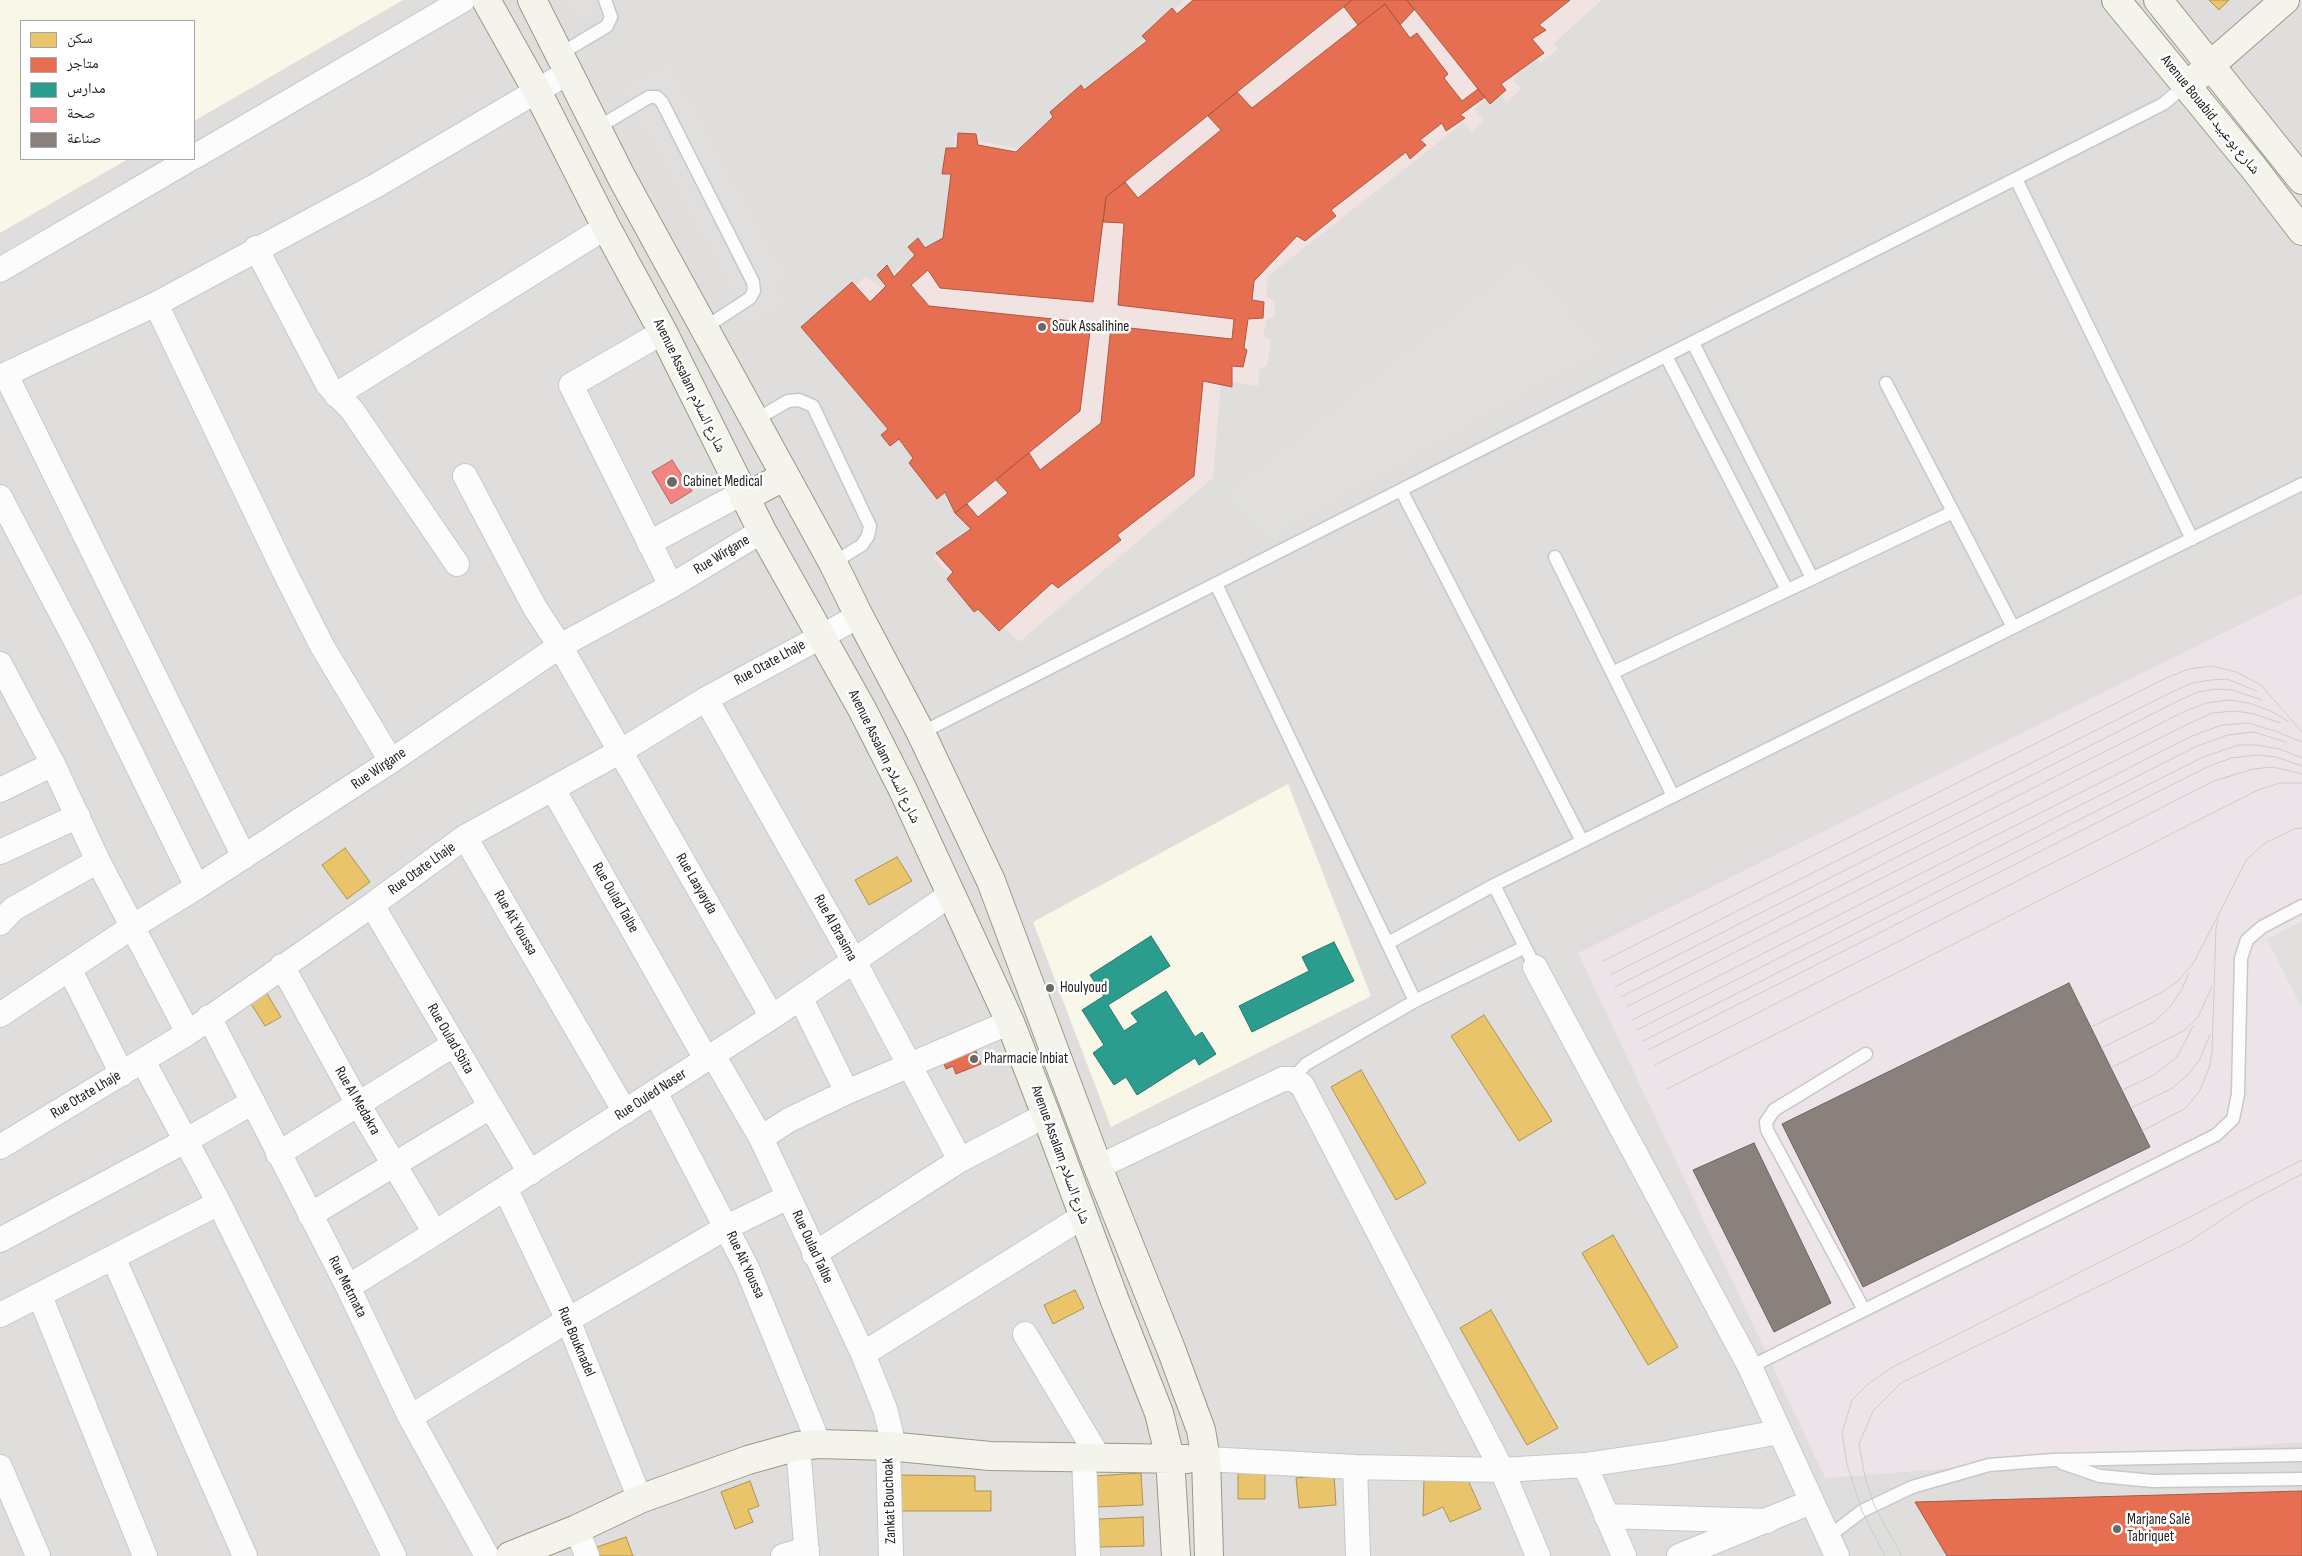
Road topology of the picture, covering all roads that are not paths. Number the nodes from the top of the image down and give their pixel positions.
1 (463, 0) edge
2 (486, 0) edge
3 (532, 0) edge
4 (605, 0) edge
5 (2116, 0) edge
6 (2158, 0) edge
7 (2285, 0) edge
8 (564, 63) junction
9 (2211, 65) junction
10 (2186, 85) junction
11 (537, 91) junction
12 (597, 128) junction
13 (195, 155) edge
14 (188, 160) edge
15 (2016, 179) junction
16 (2302, 180) edge
17 (606, 226) junction
18 (2302, 231) edge
19 (256, 248) junction
20 (0, 270) edge
21 (156, 304) junction
22 (706, 328) junction
23 (664, 332) junction
24 (1693, 342) junction
25 (1666, 356) junction
26 (3, 376) edge
27 (1886, 383) dead end
28 (336, 395) junction
29 (755, 420) junction
30 (466, 476) dead end
31 (785, 476) junction
32 (2302, 484) edge
33 (1401, 490) junction
34 (743, 496) junction
35 (0, 497) edge
36 (1953, 512) junction
37 (762, 531) junction
38 (2192, 539) junction
39 (649, 543) junction
40 (1555, 557) dead end
41 (833, 563) junction
42 (457, 564) dead end
43 (1812, 578) junction
44 (1216, 584) junction
45 (672, 586) junction
46 (1787, 590) junction
47 (859, 616) junction
48 (2013, 628) junction
49 (820, 635) junction
50 (560, 646) junction
51 (0, 664) edge
52 (1612, 673) junction
53 (706, 699) junction
54 (921, 733) junction
55 (621, 751) junction
56 (391, 761) junction
57 (54, 764) junction
58 (553, 789) junction
59 (0, 790) edge
60 (1673, 796) junction
61 (78, 816) junction
62 (465, 837) junction
63 (1582, 841) junction
64 (0, 852) edge
65 (244, 857) junction
66 (98, 861) junction
67 (1494, 885) junction
68 (197, 887) junction
69 (950, 895) junction
70 (372, 905) junction
71 (2302, 906) edge
72 (0, 923) edge
73 (132, 926) junction
74 (1388, 943) junction
75 (1530, 957) junction
76 (854, 961) junction
77 (282, 966) junction
78 (70, 970) junction
79 (801, 998) junction
80 (1415, 1001) junction
81 (0, 1015) edge
82 (210, 1017) junction
83 (772, 1017) junction
84 (1010, 1022) junction
85 (188, 1033) junction
86 (453, 1045) junction
87 (1866, 1054) dead end
88 (710, 1057) junction
89 (143, 1061) junction
90 (911, 1066) junction
91 (122, 1074) junction
92 (1292, 1079) junction
93 (656, 1092) junction
94 (847, 1092) junction
95 (253, 1102) junction
96 (358, 1104) junction
97 (490, 1107) junction
98 (625, 1112) junction
99 (1046, 1115) junction
100 (761, 1138) junction
101 (185, 1141) junction
102 (0, 1147) edge
103 (278, 1154) junction
104 (960, 1160) junction
105 (395, 1165) junction
106 (1098, 1167) junction
107 (530, 1173) junction
108 (506, 1188) junction
109 (788, 1196) junction
110 (219, 1203) junction
111 (310, 1215) junction
112 (1082, 1217) junction
113 (727, 1227) junction
114 (435, 1233) junction
115 (0, 1240) edge
116 (814, 1254) junction
117 (113, 1257) junction
118 (348, 1287) junction
119 (40, 1296) junction
120 (1864, 1310) junction
121 (0, 1314) edge
122 (568, 1320) junction
123 (1025, 1334) dead end
124 (863, 1354) junction
125 (1750, 1367) junction
126 (410, 1417) junction
127 (1779, 1432) junction
128 (808, 1445) junction
129 (888, 1446) junction
130 (2302, 1455) edge
131 (1092, 1458) junction
132 (1170, 1458) junction
133 (1206, 1459) junction
134 (2053, 1460) junction
135 (1585, 1465) junction
136 (0, 1467) edge
137 (1355, 1467) junction
138 (1502, 1470) junction
139 (2302, 1479) edge
140 (640, 1499) junction
141 (1811, 1502) junction
142 (1606, 1516) junction
143 (1766, 1520) junction
144 (577, 1529) junction
145 (1832, 1546) edge
146 (807, 1553) edge
147 (1619, 1554) edge
148 (38, 1556) edge
149 (145, 1556) edge
150 (245, 1556) edge
151 (394, 1556) edge
152 (486, 1556) edge
153 (510, 1556) edge
154 (587, 1556) edge
155 (784, 1556) edge
156 (892, 1556) edge
157 (1088, 1556) edge
158 (1176, 1556) edge
159 (1209, 1556) edge
160 (1358, 1556) edge
161 (1538, 1556) edge
162 (1679, 1556) edge

1 - 13 street
2 - 11 street, Avenue Assalam شارع السلام
3 - 8 street, Avenue Assalam شارع السلام
4 - 8 lane
5 - 10 street, Avenue Bouabid شارع بوعبيد
6 - 9 street, Avenue Bouabid شارع بوعبيد
7 - 9 street
8 - 11 street
8 - 12 street, Avenue Assalam شارع السلام
9 - 10 street
9 - 16 street, Avenue Bouabid شارع بوعبيد
10 - 15 lane
10 - 18 street, Avenue Bouabid شارع بوعبيد
11 - 17 street, Avenue Assalam شارع السلام
11 - 19 street
12 - 22 street, Avenue Assalam شارع السلام
12 - 22 lane
14 - 20 street
15 - 24 lane
15 - 38 lane
17 - 23 street, Avenue Assalam شارع السلام
17 - 28 street
19 - 21 street
19 - 28 street
21 - 26 street
21 - 56 street
22 - 29 street, Avenue Assalam شارع السلام
23 - 34 street, Avenue Assalam شارع السلام
23 - 39 street
24 - 25 lane
24 - 43 lane
25 - 33 lane
25 - 46 lane
26 - 65 street
27 - 36 lane
28 - 42 street
29 - 31 street, Avenue Assalam شارع السلام
29 - 41 lane
30 - 50 street, Rue Laayayda
31 - 34 street
31 - 41 street, Avenue Assalam شارع السلام
32 - 38 lane
33 - 44 lane
33 - 63 lane
34 - 37 street, Avenue Assalam شارع السلام
34 - 39 street
35 - 68 street
36 - 43 lane
36 - 48 lane
37 - 45 street, Rue Wirgane
37 - 49 street, Avenue Assalam شارع السلام
38 - 48 lane
39 - 45 street
40 - 52 lane
41 - 47 street, Avenue Assalam شارع السلام
43 - 46 lane
44 - 54 lane
44 - 74 lane
45 - 50 street, Rue Wirgane
46 - 52 lane
47 - 49 street, Rue Otate Lhaje
47 - 54 street, Avenue Assalam شارع السلام
48 - 60 lane
49 - 53 street, Rue Otate Lhaje
49 - 69 street, Avenue Assalam شارع السلام
50 - 55 street, Rue Laayayda
50 - 56 street, Rue Wirgane
51 - 57 street
52 - 60 lane
53 - 55 street, Rue Otate Lhaje
53 - 76 street, Rue Al Brasima
54 - 106 street, Avenue Assalam شارع السلام
55 - 58 street, Rue Otate Lhaje
55 - 83 street, Rue Laayayda
56 - 65 street, Rue Wirgane
57 - 59 street
57 - 61 street
58 - 62 street, Rue Otate Lhaje
58 - 88 street, Rue Oulad Talbe
60 - 63 lane
61 - 64 street
61 - 66 street
62 - 70 street, Rue Otate Lhaje
62 - 98 street, Rue Ait Youssa
63 - 67 lane
65 - 68 street, Rue Wirgane
66 - 72 street
66 - 73 street
67 - 74 lane
67 - 75 lane
68 - 73 street, Rue Wirgane
69 - 76 street, Rue Ouled Naser
69 - 84 street, Avenue Assalam شارع السلام
70 - 77 street, Rue Otate Lhaje
70 - 86 street, Rue Oulad Sbita
71 - 120 lane
73 - 78 street, Rue Wirgane
73 - 85 street
74 - 80 lane
75 - 80 lane
75 - 125 street
76 - 79 street, Rue Ouled Naser
76 - 90 street, Rue Al Brasima
77 - 82 street, Rue Otate Lhaje
77 - 96 street, Rue Al Medakra
78 - 81 street, Rue Wirgane
78 - 91 street
79 - 83 street, Rue Ouled Naser
79 - 94 street
80 - 92 lane
82 - 85 street, Rue Otate Lhaje
82 - 95 street, Rue Metmata
83 - 88 street, Rue Ouled Naser
84 - 90 street
84 - 99 street, Avenue Assalam شارع السلام
85 - 89 street, Rue Otate Lhaje
86 - 96 street
86 - 97 street, Rue Oulad Sbita
87 - 120 lane
88 - 93 street, Rue Ouled Naser
88 - 100 street, Rue Oulad Talbe
89 - 91 street, Rue Otate Lhaje
89 - 101 street
90 - 94 street
90 - 104 street, Rue Al Brasima
91 - 102 street, Rue Otate Lhaje
92 - 106 street
92 - 138 street
93 - 98 street, Rue Ouled Naser
93 - 113 street, Rue Ait Youssa
94 - 100 street
95 - 101 street
95 - 103 street, Rue Metmata
96 - 103 street
96 - 105 street, Rue Al Medakra
97 - 105 street
97 - 107 street, Rue Oulad Sbita
98 - 107 street, Rue Ouled Naser
99 - 104 street
99 - 112 street, Avenue Assalam شارع السلام
100 - 109 street, Rue Oulad Talbe
101 - 110 street
101 - 115 street
103 - 111 street, Rue Metmata
104 - 116 street
105 - 111 street
105 - 114 street, Rue Al Medakra
106 - 133 street, Avenue Assalam شارع السلام
107 - 108 street, Rue Ouled Naser
108 - 114 street, Rue Ouled Naser
108 - 122 street, Rue Bouknadel
109 - 113 street
109 - 116 street, Rue Oulad Talbe
110 - 117 street
110 - 151 street
111 - 118 street, Rue Metmata
112 - 124 street
112 - 132 street, Avenue Assalam شارع السلام
113 - 122 street
113 - 128 street, Rue Ait Youssa
114 - 118 street, Rue Ouled Naser
116 - 124 street, Rue Oulad Talbe
117 - 119 street
117 - 150 street
118 - 126 street, Rue Metmata
119 - 121 street
119 - 149 street
120 - 125 lane
122 - 126 street
122 - 140 street, Rue Bouknadel
123 - 131 street
124 - 129 street, Rue Oulad Talbe
125 - 127 street
126 - 152 street, Rue Metmata
127 - 135 street
127 - 141 street
128 - 129 street
128 - 140 street
128 - 146 street, Rue Ait Youssa
129 - 131 street
129 - 156 street, Zankat Bouchoak
130 - 134 lane
131 - 132 street
131 - 157 street
132 - 133 street
132 - 158 street, Avenue Assalam شارع السلام
133 - 137 street
133 - 159 street, Avenue Assalam شارع السلام
134 - 139 lane
134 - 145 lane
135 - 138 street
135 - 142 street
136 - 148 street
137 - 138 street
137 - 160 street
138 - 161 street
140 - 144 street
141 - 143 street
141 - 145 street
142 - 143 street
142 - 147 street
143 - 162 street
144 - 153 street
144 - 154 street
146 - 155 street

